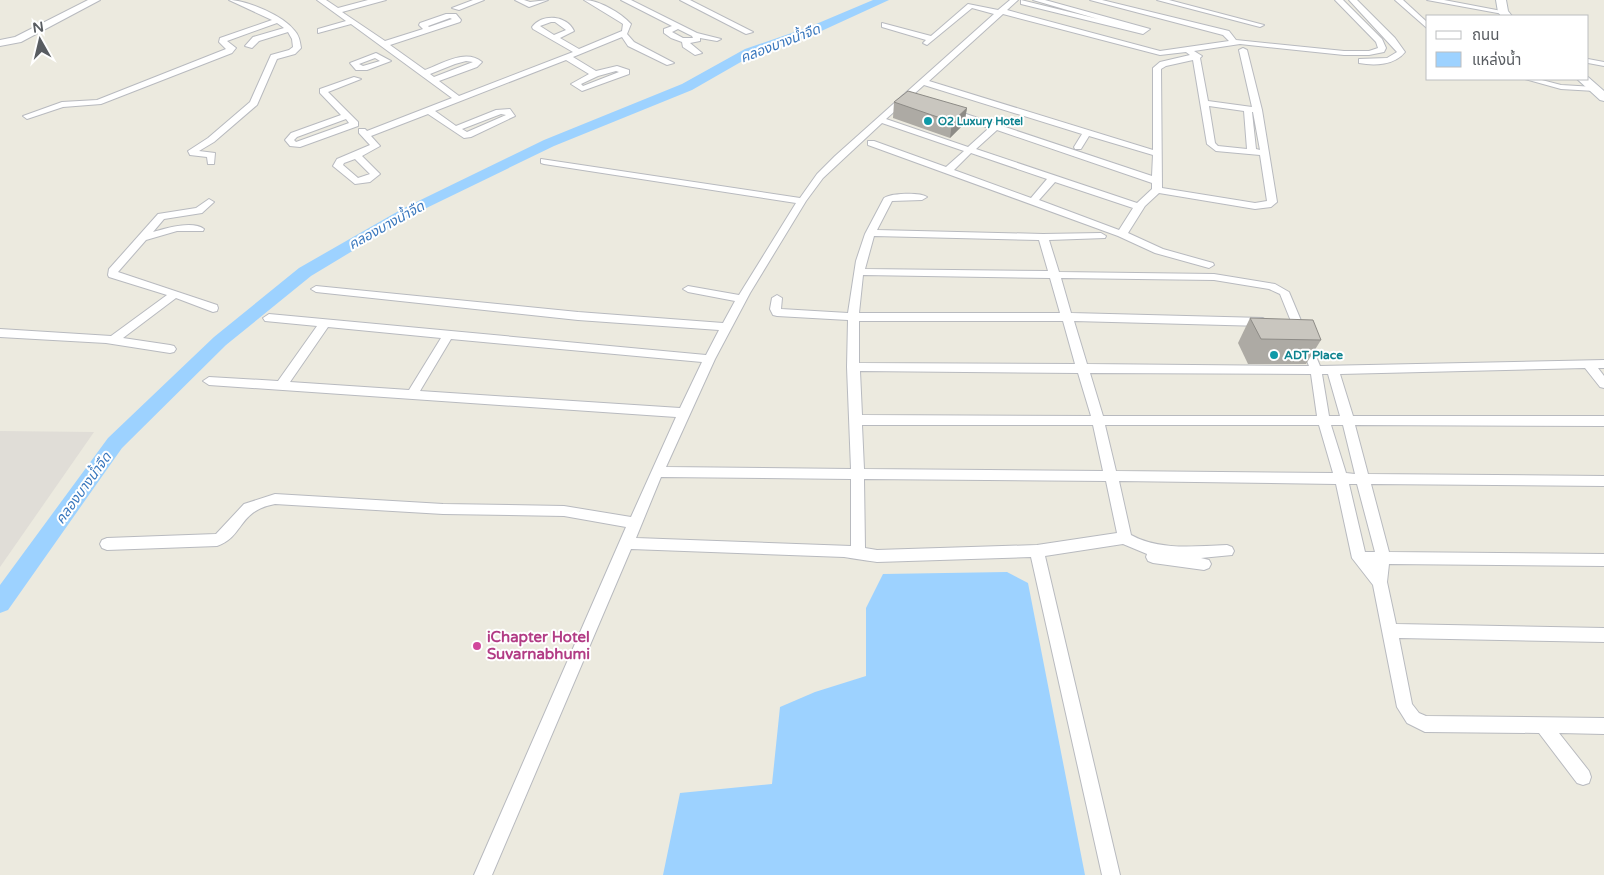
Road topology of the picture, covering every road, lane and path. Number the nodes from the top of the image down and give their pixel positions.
1 (94, 0) edge
2 (233, 0) edge
3 (321, 0) edge
4 (372, 0) edge
5 (382, 0) edge
6 (480, 0) edge
7 (519, 0) edge
8 (544, 0) edge
9 (588, 0) edge
10 (602, 0) edge
11 (684, 0) edge
12 (987, 0) edge
13 (1021, 0) edge
14 (1037, 0) edge
15 (1094, 0) edge
16 (1162, 0) edge
17 (1339, 0) edge
18 (1353, 0) edge
19 (1399, 0) edge
20 (1431, 0) edge
21 (1501, 0) edge
22 (1106, 1) edge
23 (625, 2) edge
24 (980, 7) junction
25 (1189, 7) junction
26 (456, 8) dead end
27 (606, 10) junction
28 (336, 11) junction
29 (1004, 12) junction
30 (1505, 14) edge
31 (1089, 16) junction
32 (278, 20) junction
33 (1176, 20) junction
34 (351, 22) junction
35 (885, 25) dead end
36 (1260, 25) dead end
37 (1426, 25) edge
38 (678, 26) junction
39 (288, 28) junction
40 (428, 30) dead end
41 (1076, 31) junction
42 (321, 32) dead end
43 (749, 32) dead end
44 (623, 33) junction
45 (695, 35) junction
46 (554, 38) dead end
47 (717, 39) dead end
48 (686, 41) junction
49 (0, 43) edge
50 (1234, 43) junction
51 (384, 44) junction
52 (249, 46) dead end
53 (1187, 50) junction
54 (1243, 50) junction
55 (578, 52) junction
56 (698, 53) dead end
57 (401, 56) junction
58 (1196, 56) junction
59 (1341, 56) junction
60 (567, 57) junction
61 (387, 60) dead end
62 (1589, 61) edge
63 (670, 63) dead end
64 (1604, 64) edge
65 (425, 73) junction
66 (595, 74) junction
67 (357, 79) dead end
68 (434, 80) junction
69 (1533, 80) edge
70 (1584, 80) edge
71 (924, 82) junction
72 (1599, 93) edge
73 (458, 99) junction
74 (1204, 102) junction
75 (1248, 109) junction
76 (943, 110) edge
77 (1258, 110) junction
78 (429, 111) junction
79 (27, 116) dead end
80 (347, 116) junction
81 (881, 120) junction
82 (355, 124) junction
83 (995, 127) junction
84 (455, 129) junction
85 (1087, 132) junction
86 (366, 135) junction
87 (871, 143) dead end
88 (1078, 147) dead end
89 (969, 150) junction
90 (1252, 152) junction
91 (1265, 153) junction
92 (1157, 154) junction
93 (356, 155) dead end
94 (544, 160) dead end
95 (211, 162) dead end
96 (947, 171) junction
97 (1053, 178) junction
98 (1157, 186) junction
99 (922, 197) dead end
100 (802, 201) junction
101 (1033, 201) junction
102 (209, 202) dead end
103 (1140, 207) junction
104 (199, 229) dead end
105 (871, 233) junction
106 (1122, 234) junction
107 (1101, 236) dead end
108 (1043, 237) junction
109 (141, 238) junction
110 (1209, 265) dead end
111 (859, 272) junction
112 (1055, 274) junction
113 (316, 289) dead end
114 (688, 289) dead end
115 (175, 294) junction
116 (777, 298) dead end
117 (742, 299) junction
118 (213, 308) dead end
119 (854, 317) junction
120 (1067, 317) junction
121 (268, 318) dead end
122 (1289, 323) junction
123 (325, 324) junction
124 (726, 327) junction
125 (0, 333) edge
126 (448, 335) junction
127 (113, 340) junction
128 (170, 349) dead end
129 (709, 359) junction
130 (1588, 364) junction
131 (1604, 364) edge
132 (853, 367) junction
133 (1082, 368) junction
134 (1316, 370) junction
135 (1333, 370) junction
136 (209, 381) dead end
137 (1604, 384) edge
138 (281, 386) junction
139 (412, 395) junction
140 (684, 413) junction
141 (856, 420) junction
142 (1098, 420) junction
143 (1348, 421) junction
144 (1604, 421) edge
145 (1324, 422) junction
146 (658, 472) junction
147 (857, 474) junction
148 (1112, 476) junction
149 (1341, 478) junction
150 (1364, 479) junction
151 (1604, 481) edge
152 (636, 523) junction
153 (1129, 541) junction
154 (628, 543) junction
155 (107, 544) dead end
156 (1037, 551) junction
157 (1227, 551) dead end
158 (858, 555) junction
159 (1359, 558) junction
160 (1383, 558) junction
161 (1604, 560) edge
162 (1204, 564) dead end
163 (1380, 582) junction
164 (1389, 631) junction
165 (1604, 635) edge
166 (1543, 726) junction
167 (1604, 726) edge
168 (1583, 777) dead end
169 (483, 875) edge
170 (1110, 875) edge

1 - 49 street
2 - 32 street
3 - 28 street
4 - 5 street
4 - 28 street
6 - 26 street
7 - 8 street
9 - 27 street
10 - 27 street
11 - 43 street
12 - 24 street
13 - 29 street
13 - 31 street
14 - 31 street
15 - 22 street
16 - 25 street
17 - 59 street
18 - 59 street
19 - 37 street
20 - 30 street
21 - 30 main road
22 - 31 street
22 - 33 street
23 - 38 street
24 - 29 street
24 - 35 street
25 - 33 street
25 - 36 street
27 - 44 street
28 - 34 street
29 - 41 street
29 - 71 street
31 - 31 street
31 - 41 street
32 - 39 street
32 - 79 street
33 - 50 street
34 - 42 street
34 - 51 street
38 - 45 street
38 - 48 street
39 - 52 street
39 - 95 street
40 - 51 street
41 - 53 street
44 - 55 street
44 - 63 street
45 - 47 street
45 - 48 street
46 - 55 street
48 - 56 street
50 - 53 street
50 - 59 street
51 - 57 street
53 - 58 street
54 - 58 street
54 - 59 street
54 - 77 street
55 - 60 street
57 - 61 street
57 - 65 street
58 - 74 street
58 - 92 street
60 - 66 street
60 - 73 street
62 - 64 street
65 - 68 street
65 - 68 street
66 - 66 street
67 - 80 street
68 - 73 street
69 - 72 street
70 - 72 main road
71 - 81 street
71 - 85 street
73 - 78 street
74 - 75 street
74 - 90 street
75 - 77 street
75 - 90 street
76 - 83 street
77 - 91 street
78 - 84 street
78 - 86 street
80 - 82 street
80 - 82 street
81 - 89 street
81 - 100 street
82 - 86 street
83 - 89 street
83 - 98 street
84 - 84 street
85 - 88 street
85 - 92 street
86 - 93 street
87 - 96 street
89 - 96 street
89 - 97 street
90 - 91 street
91 - 98 street
92 - 98 street
94 - 100 street
96 - 101 street
97 - 101 street
97 - 103 street
98 - 103 street
99 - 105 street
100 - 117 street
101 - 106 street
102 - 109 street
103 - 106 street
104 - 109 street
105 - 108 street
105 - 111 street
106 - 110 street
107 - 108 street
108 - 112 street
109 - 115 street
111 - 112 street
111 - 119 street
112 - 120 street
112 - 122 street
113 - 124 street
114 - 117 street
115 - 118 street
115 - 127 street
116 - 119 street
117 - 124 street
119 - 120 street
119 - 132 street
120 - 122 street
120 - 133 street
121 - 123 street
122 - 134 street
123 - 126 street
123 - 138 street
124 - 129 street
125 - 127 street
126 - 129 street
126 - 139 street
127 - 128 street
129 - 140 street
130 - 131 street
130 - 135 street
130 - 137 street
132 - 133 street
132 - 141 street
133 - 134 street
133 - 142 street
134 - 135 street
134 - 145 street
135 - 143 street
136 - 138 street
138 - 139 street
139 - 140 street
140 - 146 street
141 - 142 street
141 - 147 street
142 - 145 street
142 - 148 street
143 - 144 street
143 - 145 street
143 - 150 street
145 - 149 street
146 - 147 street
146 - 152 street
147 - 148 street
147 - 158 street
148 - 149 street
148 - 153 street
149 - 150 street
149 - 159 street
150 - 151 street
150 - 160 street
152 - 154 street
152 - 155 street
153 - 156 street
153 - 157 street
153 - 162 street
154 - 158 street
154 - 169 street
156 - 158 street
156 - 170 street
159 - 160 street
159 - 163 street
160 - 161 street
160 - 163 street
163 - 164 street
164 - 165 street
164 - 166 street
166 - 167 street
166 - 168 street

